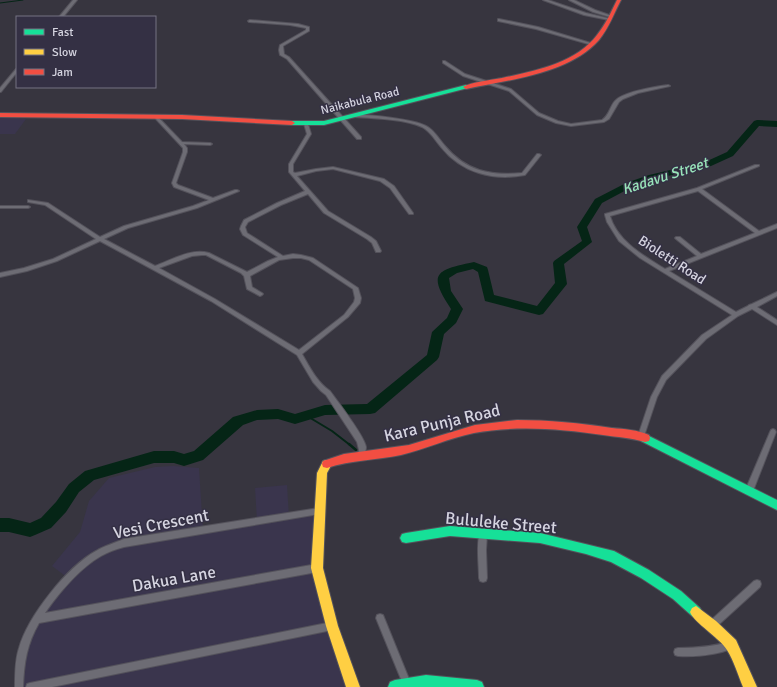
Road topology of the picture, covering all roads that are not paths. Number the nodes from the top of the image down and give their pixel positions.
1 (75, 0) edge
2 (545, 0) edge
3 (571, 0) edge
4 (619, 0) edge
5 (62, 16) edge
6 (610, 17) junction
7 (499, 20) dead end
8 (250, 22) dead end
9 (592, 44) junction
10 (444, 62) dead end
11 (16, 71) edge
12 (484, 82) junction
13 (668, 86) dead end
14 (0, 91) edge
15 (0, 116) edge
16 (352, 116) junction
17 (156, 117) junction
18 (342, 119) junction
19 (306, 124) junction
20 (359, 138) dead end
21 (182, 144) junction
22 (210, 144) dead end
23 (539, 155) dead end
24 (757, 166) dead end
25 (293, 175) junction
26 (699, 189) junction
27 (237, 191) dead end
28 (308, 192) junction
29 (213, 200) junction
30 (30, 201) dead end
31 (0, 207) edge
32 (28, 207) dead end
33 (411, 213) dead end
34 (777, 226) edge
35 (758, 233) junction
36 (678, 238) dead end
37 (100, 239) junction
38 (378, 251) dead end
39 (282, 256) junction
40 (700, 256) junction
41 (155, 268) junction
42 (665, 271) junction
43 (0, 275) edge
44 (247, 276) junction
45 (260, 294) dead end
46 (777, 294) edge
47 (750, 306) junction
48 (736, 315) junction
49 (777, 323) edge
50 (299, 353) junction
51 (773, 432) dead end
52 (641, 436) junction
53 (360, 457) junction
54 (749, 491) junction
55 (777, 505) edge
56 (318, 511) junction
57 (483, 534) junction
58 (406, 538) dead end
59 (317, 568) junction
60 (483, 578) dead end
61 (757, 584) dead end
62 (380, 618) dead end
63 (36, 619) junction
64 (712, 625) junction
65 (332, 626) junction
66 (731, 645) junction
67 (678, 652) dead end
68 (407, 684) junction
69 (19, 687) edge
70 (30, 687) edge
71 (353, 687) edge
72 (396, 687) edge
73 (477, 687) edge
74 (750, 687) edge

1 - 5 street
2 - 6 street
3 - 6 street
4 - 6 street, Naikabula Road
6 - 9 street, Naikabula Road
7 - 9 street
8 - 18 street
9 - 12 street, Naikabula Road
10 - 12 street
11 - 14 street
12 - 13 street
12 - 16 street, Naikabula Road
15 - 17 street, Naikabula Road
16 - 18 street, Naikabula Road
16 - 23 street
17 - 19 street, Naikabula Road
17 - 21 street
18 - 19 street, Naikabula Road
18 - 20 street
19 - 25 street
21 - 22 street
21 - 29 street
24 - 26 street
25 - 28 street
25 - 33 street
26 - 35 street
26 - 42 street, Bioletti Road
27 - 29 street
28 - 38 street
28 - 39 street
29 - 37 street
30 - 37 street
31 - 32 street
34 - 35 street
35 - 40 street
36 - 40 street
37 - 41 street
37 - 43 street
39 - 44 street
39 - 50 street
40 - 42 street
41 - 44 street
41 - 50 street
42 - 48 street, Bioletti Road
44 - 45 street
46 - 47 street
47 - 48 street
47 - 49 street
48 - 52 street
50 - 53 street
51 - 54 street
52 - 53 street, Kara Punja Road
52 - 54 street, Kara Punja Road
53 - 56 street, Kara Punja Road
54 - 55 street, Kara Punja Road
56 - 59 street, Kara Punja Road
56 - 63 street, Vesi Crescent
57 - 58 street, Bululeke Street
57 - 60 street
57 - 64 street, Bululeke Street
59 - 63 street, Dakua Lane
59 - 65 street, Kara Punja Road
61 - 64 street
62 - 68 street
63 - 69 street, Vesi Crescent
64 - 66 street, Bululeke Street
65 - 70 street
65 - 71 street, Kara Punja Road
66 - 67 street
66 - 74 street, Bululeke Street
68 - 72 street
68 - 73 street

